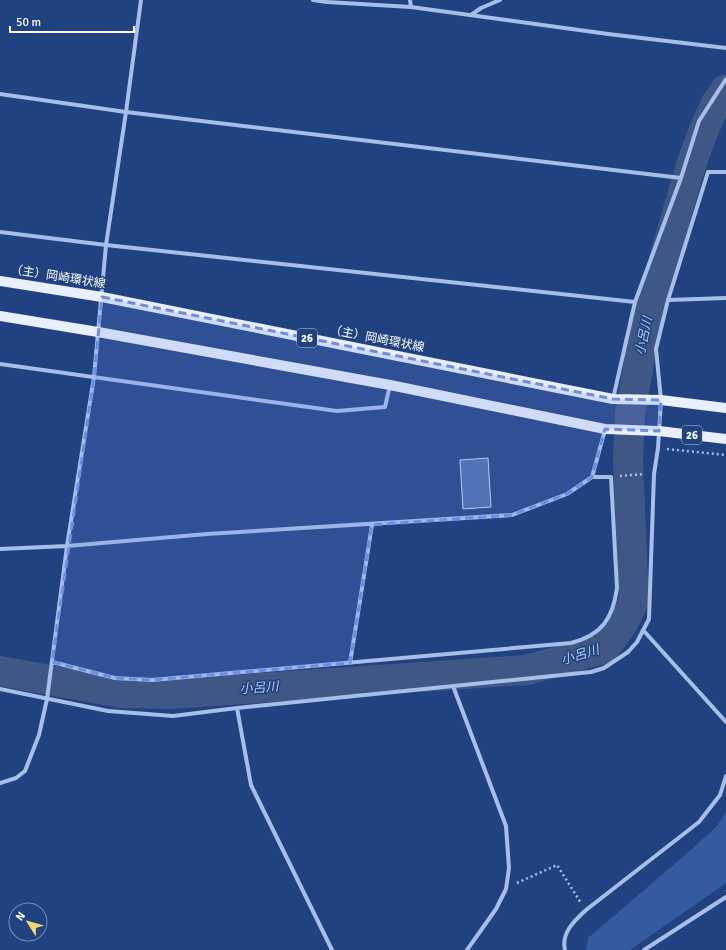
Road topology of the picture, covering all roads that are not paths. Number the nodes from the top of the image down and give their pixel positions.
1 (141, 0) edge
2 (313, 0) edge
3 (410, 0) edge
4 (500, 0) edge
5 (411, 7) junction
6 (471, 16) junction
7 (726, 48) edge
8 (726, 79) edge
9 (0, 94) edge
10 (126, 112) junction
11 (726, 172) edge
12 (681, 178) junction
13 (0, 232) edge
14 (106, 245) junction
15 (0, 281) edge
16 (102, 297) junction
17 (726, 298) edge
18 (668, 300) junction
19 (635, 302) junction
20 (0, 316) edge
21 (98, 332) junction
22 (0, 364) edge
23 (94, 377) junction
24 (390, 385) junction
25 (613, 399) junction
26 (661, 400) junction
27 (726, 408) edge
28 (605, 429) junction
29 (659, 431) junction
30 (726, 439) edge
31 (592, 477) junction
32 (372, 525) junction
33 (67, 546) junction
34 (0, 549) edge
35 (644, 630) junction
36 (52, 662) junction
37 (350, 663) junction
38 (453, 686) junction
39 (0, 690) edge
40 (47, 699) junction
41 (237, 708) junction
42 (726, 722) edge
43 (726, 776) edge
44 (0, 783) edge
45 (726, 897) edge
46 (332, 950) edge
47 (467, 950) edge
48 (565, 950) edge
49 (644, 950) edge

1 - 10 street
2 - 5 street
3 - 5 street
4 - 6 street
5 - 6 street
6 - 7 street
8 - 12 street
9 - 10 street
10 - 12 street
10 - 14 street
11 - 18 street
12 - 19 street
13 - 14 street
14 - 16 street
14 - 19 street
15 - 16 main road, （主）岡崎環状線 / 26
16 - 21 street
16 - 25 main road, （主）岡崎環状線 / 26
17 - 18 street
18 - 26 street
19 - 25 street
20 - 21 main road, 26
21 - 23 street
21 - 24 main road, 26
22 - 23 street
23 - 24 street
23 - 33 street
24 - 28 main road, 26
25 - 26 main road, （主）岡崎環状線 / 26
26 - 27 main road, （主）岡崎環状線 / 26
26 - 29 street
28 - 29 main road, 26
28 - 31 street
29 - 30 main road, 26
29 - 35 street
31 - 32 street
31 - 37 street
32 - 33 street
32 - 37 street
33 - 34 street
33 - 36 street
35 - 38 street
35 - 42 street
36 - 37 street
36 - 40 street
38 - 41 street
38 - 47 street
39 - 40 street
40 - 41 street
40 - 44 street
41 - 46 street
43 - 48 street
45 - 49 street

